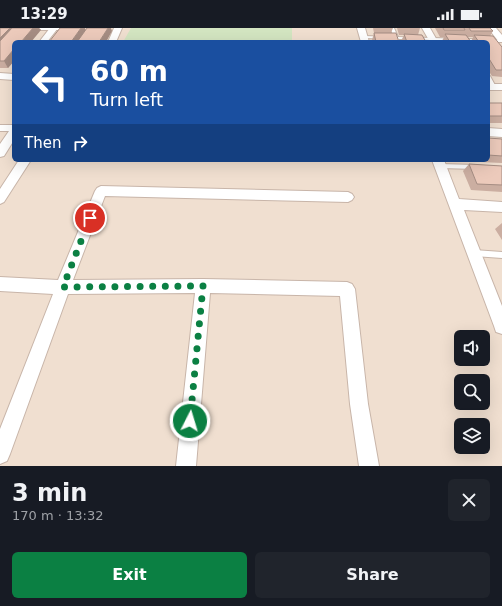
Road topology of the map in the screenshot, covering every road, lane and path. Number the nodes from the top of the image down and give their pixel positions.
1 (22, 28) edge
2 (360, 28) edge
3 (392, 28) edge
4 (426, 28) edge
5 (492, 28) edge
6 (54, 29) edge
7 (74, 29) edge
8 (115, 29) edge
9 (460, 34) edge
10 (45, 40) edge
11 (112, 40) edge
12 (365, 40) edge
13 (398, 40) edge
14 (433, 40) edge
15 (463, 40) edge
16 (490, 41) edge
17 (502, 41) edge
18 (0, 76) edge
19 (12, 77) edge
20 (0, 128) edge
21 (12, 128) edge
22 (490, 132) edge
23 (502, 133) edge
24 (12, 135) edge
25 (0, 153) edge
26 (24, 162) edge
27 (439, 163) edge
28 (486, 167) edge
29 (348, 197) dead end
30 (0, 199) edge
31 (455, 204) junction
32 (502, 207) edge
33 (474, 253) junction
34 (502, 255) edge
35 (0, 284) edge
36 (203, 286) junction
37 (63, 287) junction
38 (499, 309) edge
39 (502, 326) edge
40 (0, 454) edge
41 (186, 466) edge
42 (369, 466) edge

1 - 6 lane
2 - 12 street
3 - 13 lane
4 - 14 street
5 - 17 street
6 - 7 lane
6 - 10 street
8 - 11 street
9 - 15 lane
12 - 13 lane
13 - 14 lane
16 - 17 lane
18 - 19 street
20 - 21 street
22 - 23 street
24 - 25 street
26 - 30 street
27 - 28 lane
27 - 31 street
29 - 37 street
31 - 32 street
31 - 33 street
33 - 34 lane
33 - 38 street
35 - 37 street
36 - 37 street
36 - 41 street
36 - 42 street
37 - 40 street
38 - 39 street

